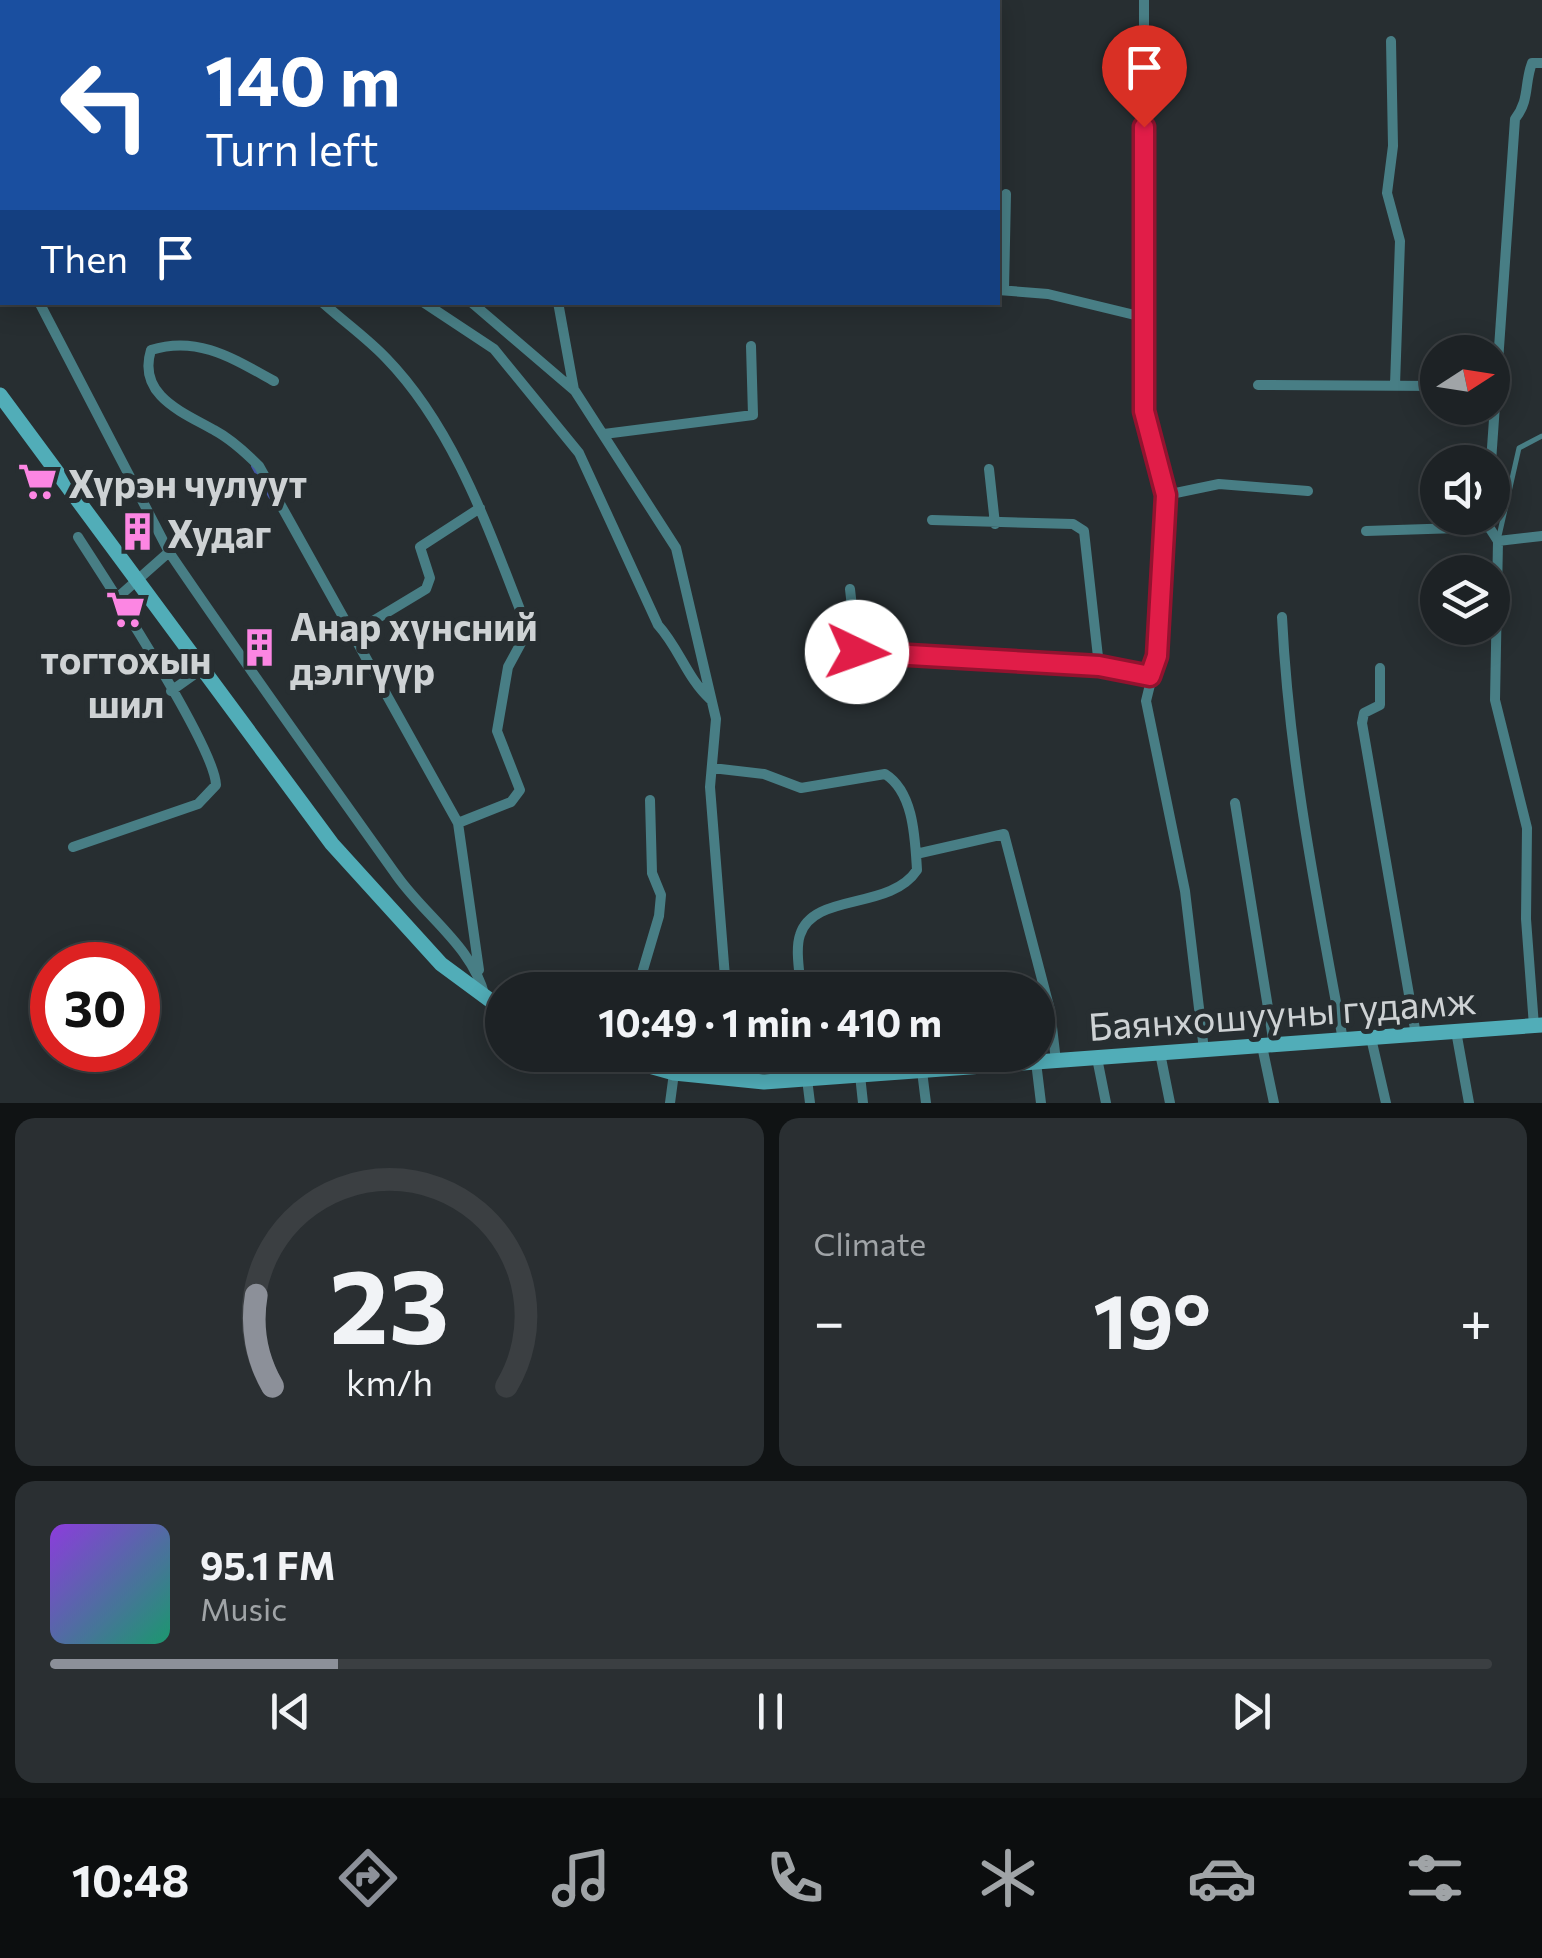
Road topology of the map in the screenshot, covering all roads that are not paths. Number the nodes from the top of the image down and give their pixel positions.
1 (1144, 0) edge
2 (1391, 41) dead end
3 (1542, 63) edge
4 (1006, 194) dead end
5 (1001, 290) edge
6 (40, 305) edge
7 (325, 305) edge
8 (427, 305) edge
9 (474, 305) edge
10 (559, 305) edge
11 (1143, 317) junction
12 (1498, 335) edge
13 (750, 346) dead end
14 (274, 381) dead end
15 (1395, 384) junction
16 (1258, 385) dead end
17 (1420, 385) edge
18 (574, 391) junction
19 (0, 395) edge
20 (604, 434) junction
21 (1542, 436) edge
22 (989, 469) dead end
23 (1308, 491) dead end
24 (1166, 495) junction
25 (480, 508) junction
26 (932, 520) dead end
27 (995, 524) junction
28 (1420, 526) edge
29 (1366, 530) dead end
30 (1495, 535) edge
31 (78, 536) dead end
32 (1542, 536) edge
33 (1498, 541) junction
34 (169, 552) junction
35 (138, 583) junction
36 (850, 589) dead end
37 (117, 598) junction
38 (1282, 618) dead end
39 (353, 633) junction
40 (1099, 666) junction
41 (1380, 668) dead end
42 (202, 670) junction
43 (1150, 676) junction
44 (171, 692) junction
45 (711, 700) junction
46 (712, 768) junction
47 (650, 800) dead end
48 (1235, 803) dead end
49 (458, 823) junction
50 (72, 847) dead end
51 (916, 854) junction
52 (479, 970) junction
53 (643, 972) edge
54 (725, 972) edge
55 (800, 972) edge
56 (485, 994) edge
57 (485, 997) edge
58 (1540, 1026) edge
59 (1456, 1031) junction
60 (1416, 1035) junction
61 (1371, 1038) junction
62 (1343, 1040) junction
63 (1268, 1045) junction
64 (1204, 1050) junction
65 (1160, 1053) junction
66 (1098, 1058) junction
67 (1056, 1061) joint
68 (671, 1072) edge
69 (730, 1072) edge
70 (805, 1072) edge
71 (910, 1072) edge
72 (922, 1072) edge
73 (1037, 1072) edge
74 (674, 1073) junction
75 (860, 1076) junction
76 (730, 1079) junction
77 (805, 1080) junction
78 (670, 1103) edge
79 (810, 1103) edge
80 (863, 1103) edge
81 (926, 1103) edge
82 (1041, 1103) edge
83 (1106, 1103) edge
84 (1170, 1103) edge
85 (1274, 1103) edge
86 (1386, 1103) edge
87 (1469, 1103) edge

1 - 11 street
2 - 15 street
3 - 12 street
4 - 5 street
5 - 11 street
6 - 34 street
7 - 25 street
8 - 45 street
9 - 18 street
10 - 18 street
11 - 24 street
13 - 20 street
14 - 39 street
15 - 16 street
15 - 17 street
18 - 20 street
19 - 35 main road
20 - 45 street
21 - 33 lane
22 - 27 street
23 - 24 street
24 - 43 street
25 - 39 street
25 - 49 street
26 - 27 street
27 - 40 street
28 - 29 street
30 - 33 street
31 - 37 street
32 - 33 street
33 - 58 street
34 - 35 street
34 - 52 street
35 - 37 street
35 - 42 main road
36 - 40 street
37 - 44 street
38 - 62 street
39 - 49 street
40 - 43 street
41 - 60 street
42 - 44 street
42 - 57 main road
43 - 64 street
44 - 50 street
45 - 46 street
46 - 51 street
46 - 54 street
47 - 53 street
48 - 63 street
49 - 52 street
51 - 55 street
51 - 67 street
52 - 56 street
58 - 59 main road, Баянхошууны гудамж
59 - 60 main road, Баянхошууны гудамж
59 - 87 street
60 - 61 main road, Баянхошууны гудамж
61 - 62 main road, Баянхошууны гудамж
61 - 86 street
62 - 63 main road, Баянхошууны гудамж
63 - 64 main road, Баянхошууны гудамж
63 - 85 street
64 - 65 main road, Баянхошууны гудамж
65 - 66 main road, Баянхошууны гудамж
65 - 84 street
66 - 67 main road, Баянхошууны гудамж
66 - 83 street
68 - 74 main road, Баянхошууны гудамж
69 - 76 street
70 - 77 street
71 - 75 main road, Баянхошууны гудамж
72 - 81 street
73 - 82 street
74 - 76 main road, Баянхошууны гудамж
74 - 78 street
75 - 77 main road, Баянхошууны гудамж
75 - 80 street
76 - 77 main road, Баянхошууны гудамж
77 - 79 street

